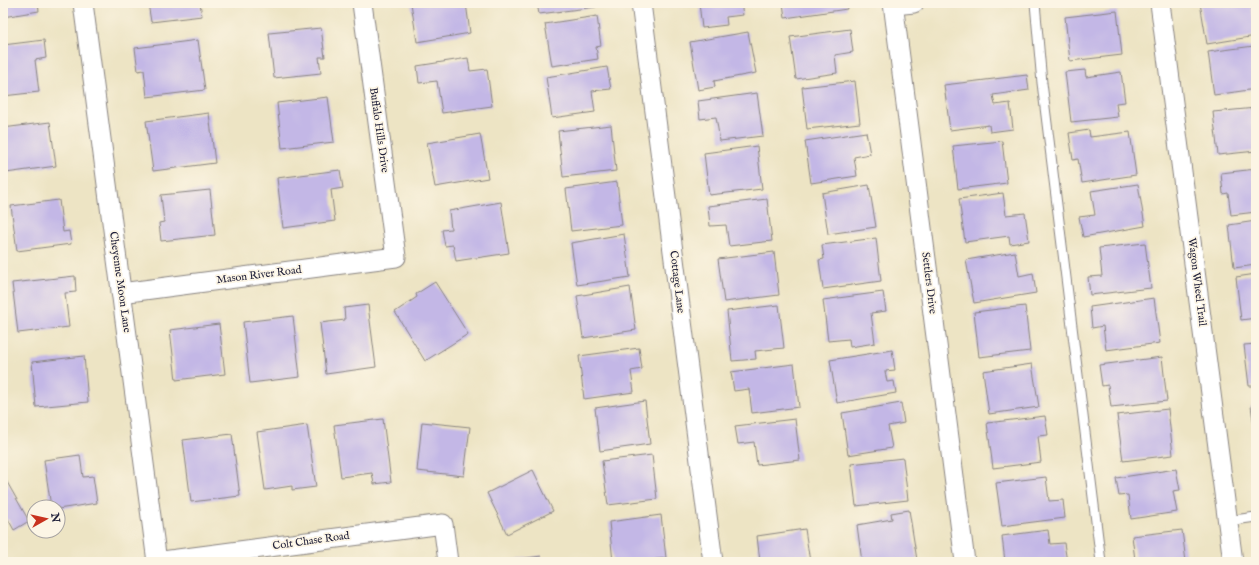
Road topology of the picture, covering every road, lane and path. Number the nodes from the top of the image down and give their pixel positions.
1 (83, 3) edge
2 (362, 3) edge
3 (641, 3) edge
4 (914, 3) edge
5 (1035, 3) edge
6 (1160, 3) edge
7 (893, 4) edge
8 (396, 257) joint
9 (121, 294) junction
10 (1256, 517) edge
11 (1227, 521) junction
12 (156, 562) edge
13 (448, 562) edge
14 (713, 562) edge
15 (965, 562) edge
16 (1101, 562) edge
17 (1233, 562) edge

1 - 9 street, Cheyenne Moon Lane
2 - 8 street, Buffalo Hills Drive
3 - 14 street, Cottage Lane
4 - 7 street
5 - 16 lane
6 - 11 street, Wagon Wheel Trail
7 - 15 street, Settlers Drive
8 - 9 street, Mason River Road
9 - 12 street, Cheyenne Moon Lane
10 - 11 lane
11 - 17 street, Wagon Wheel Trail
12 - 13 street, Colt Chase Road

